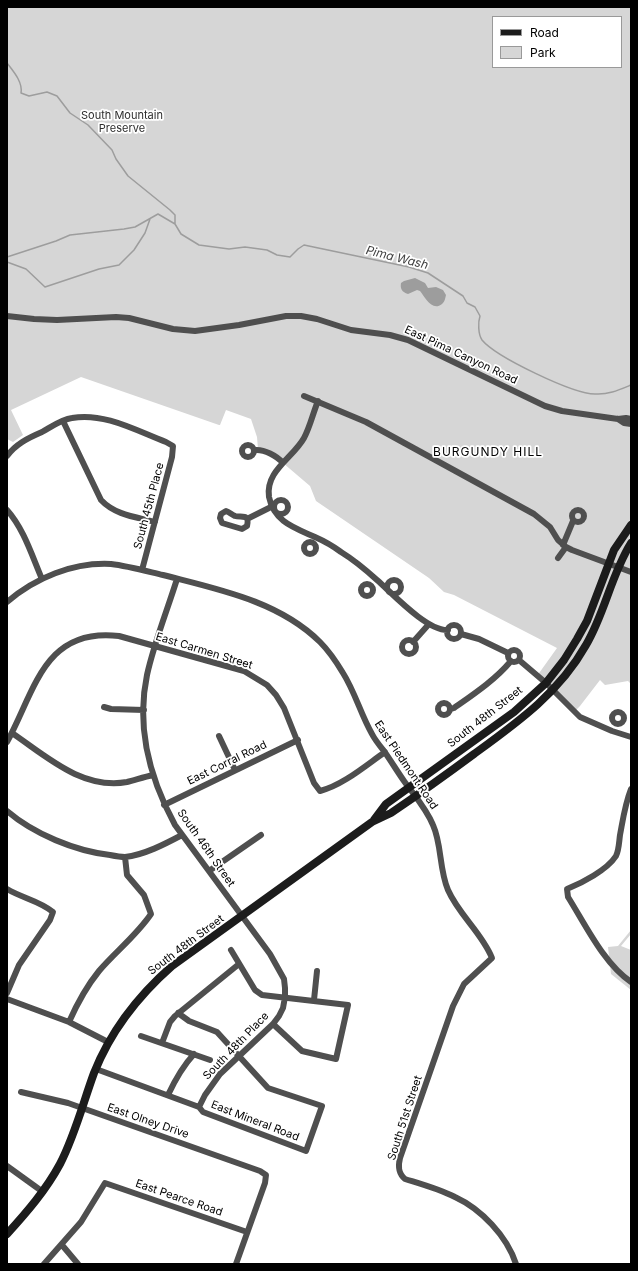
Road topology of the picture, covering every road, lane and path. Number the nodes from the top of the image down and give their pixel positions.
1 (7, 316) edge
2 (304, 396) dead end
3 (318, 401) junction
4 (618, 419) junction
5 (631, 419) edge
6 (63, 421) junction
7 (631, 424) edge
8 (255, 450) dead end
9 (7, 456) edge
10 (283, 463) junction
11 (274, 509) junction
12 (7, 510) edge
13 (247, 519) dead end
14 (573, 521) dead end
15 (155, 522) junction
16 (631, 525) edge
17 (631, 543) edge
18 (564, 546) junction
19 (558, 558) dead end
20 (608, 564) junction
21 (618, 567) junction
22 (142, 570) junction
23 (631, 572) edge
24 (42, 579) junction
25 (177, 579) junction
26 (376, 579) junction
27 (372, 586) dead end
28 (7, 602) edge
29 (429, 624) junction
30 (448, 630) junction
31 (461, 634) junction
32 (413, 642) dead end
33 (156, 646) junction
34 (508, 653) junction
35 (519, 660) junction
36 (510, 661) junction
37 (546, 683) junction
38 (554, 690) junction
39 (104, 707) dead end
40 (451, 709) dead end
41 (144, 710) junction
42 (615, 724) dead end
43 (612, 731) junction
44 (12, 733) junction
45 (219, 736) dead end
46 (631, 737) edge
47 (298, 740) junction
48 (7, 742) edge
49 (384, 752) junction
50 (235, 770) junction
51 (153, 774) junction
52 (410, 788) junction
53 (631, 790) edge
54 (416, 796) junction
55 (164, 805) junction
56 (7, 811) edge
57 (372, 822) junction
58 (182, 835) junction
59 (261, 835) dead end
60 (125, 857) junction
61 (209, 871) junction
62 (7, 889) edge
63 (242, 916) junction
64 (231, 950) dead end
65 (492, 958) joint
66 (239, 964) junction
67 (317, 971) dead end
68 (631, 982) edge
69 (7, 993) edge
70 (286, 997) junction
71 (7, 999) edge
72 (314, 1000) junction
73 (178, 1013) junction
74 (69, 1022) junction
75 (273, 1024) junction
76 (141, 1036) dead end
77 (108, 1042) junction
78 (162, 1043) junction
79 (194, 1054) junction
80 (238, 1055) junction
81 (210, 1060) dead end
82 (96, 1069) junction
83 (21, 1092) dead end
84 (168, 1095) junction
85 (199, 1107) junction
86 (82, 1108) junction
87 (7, 1166) edge
88 (43, 1192) junction
89 (247, 1232) junction
90 (7, 1234) edge
91 (62, 1245) junction
92 (44, 1264) edge
93 (78, 1264) edge
94 (236, 1264) edge
95 (516, 1264) edge

1 - 4 street, East Pima Canyon Road
2 - 3 street
3 - 10 street
3 - 18 street
4 - 5 street, East Pima Canyon Road
4 - 7 street, East Pima Canyon Road
6 - 9 street
6 - 15 street
6 - 15 street, South 45th Place
8 - 10 street
10 - 11 street
11 - 13 street
11 - 26 street
12 - 24 street
14 - 18 street
15 - 22 street, South 45th Place
16 - 20 main road, South 48th Street
17 - 21 main road, South 48th Street
18 - 19 street
18 - 20 street
20 - 21 street
20 - 37 main road, South 48th Street
21 - 23 street
21 - 38 main road, South 48th Street
22 - 24 street, East Piedmont Road
22 - 25 street, East Piedmont Road
24 - 28 street, East Piedmont Road
25 - 33 street, South 46th Street
25 - 49 street, East Piedmont Road
26 - 27 street
26 - 29 street
29 - 30 street
29 - 32 street
30 - 31 street
30 - 31 street
31 - 34 street
33 - 41 street, South 46th Street
33 - 44 street, East Carmen Street
33 - 47 street, East Carmen Street
34 - 35 street
34 - 36 street
35 - 36 street
35 - 37 street
36 - 40 street
37 - 38 street
37 - 52 main road, South 48th Street
38 - 43 street
38 - 54 main road, South 48th Street
39 - 41 street
41 - 51 street, South 46th Street
42 - 43 street
43 - 46 street
44 - 48 street
44 - 51 street
45 - 50 street
47 - 49 street, East Carmen Street
47 - 50 street, East Corral Road
49 - 52 street, East Piedmont Road
50 - 55 street, East Corral Road
51 - 55 street, South 46th Street
52 - 54 street, East Piedmont Road
52 - 57 main road, South 48th Street
53 - 68 street
54 - 57 main road, South 48th Street
54 - 65 street, East Piedmont Road
55 - 58 street, South 46th Street
56 - 60 street
57 - 63 main road, South 48th Street
58 - 60 street
58 - 61 street, South 46th Street
59 - 61 street
60 - 74 street
61 - 63 street, South 46th Street
62 - 69 street
63 - 70 street, South 48th Place
63 - 77 main road, South 48th Street
64 - 66 street
65 - 95 street, South 51st Street
66 - 70 street
66 - 73 street
67 - 72 street
70 - 72 street
70 - 75 street, South 48th Place
71 - 74 street
72 - 75 street
73 - 78 street
73 - 80 street
74 - 77 street
75 - 80 street, South 48th Place
76 - 78 street
77 - 82 main road, South 48th Street
78 - 79 street
79 - 81 street
79 - 84 street
80 - 85 street, South 48th Place
80 - 85 street, East Mineral Road
82 - 84 street, East Mineral Road
82 - 86 main road, South 48th Street
83 - 86 street, East Olney Drive
84 - 85 street, East Mineral Road
86 - 88 main road, South 48th Street
86 - 89 street, East Olney Drive
87 - 88 street
88 - 90 main road, South 48th Street
89 - 91 street, East Pearce Road
89 - 94 street
91 - 92 street
91 - 93 street

